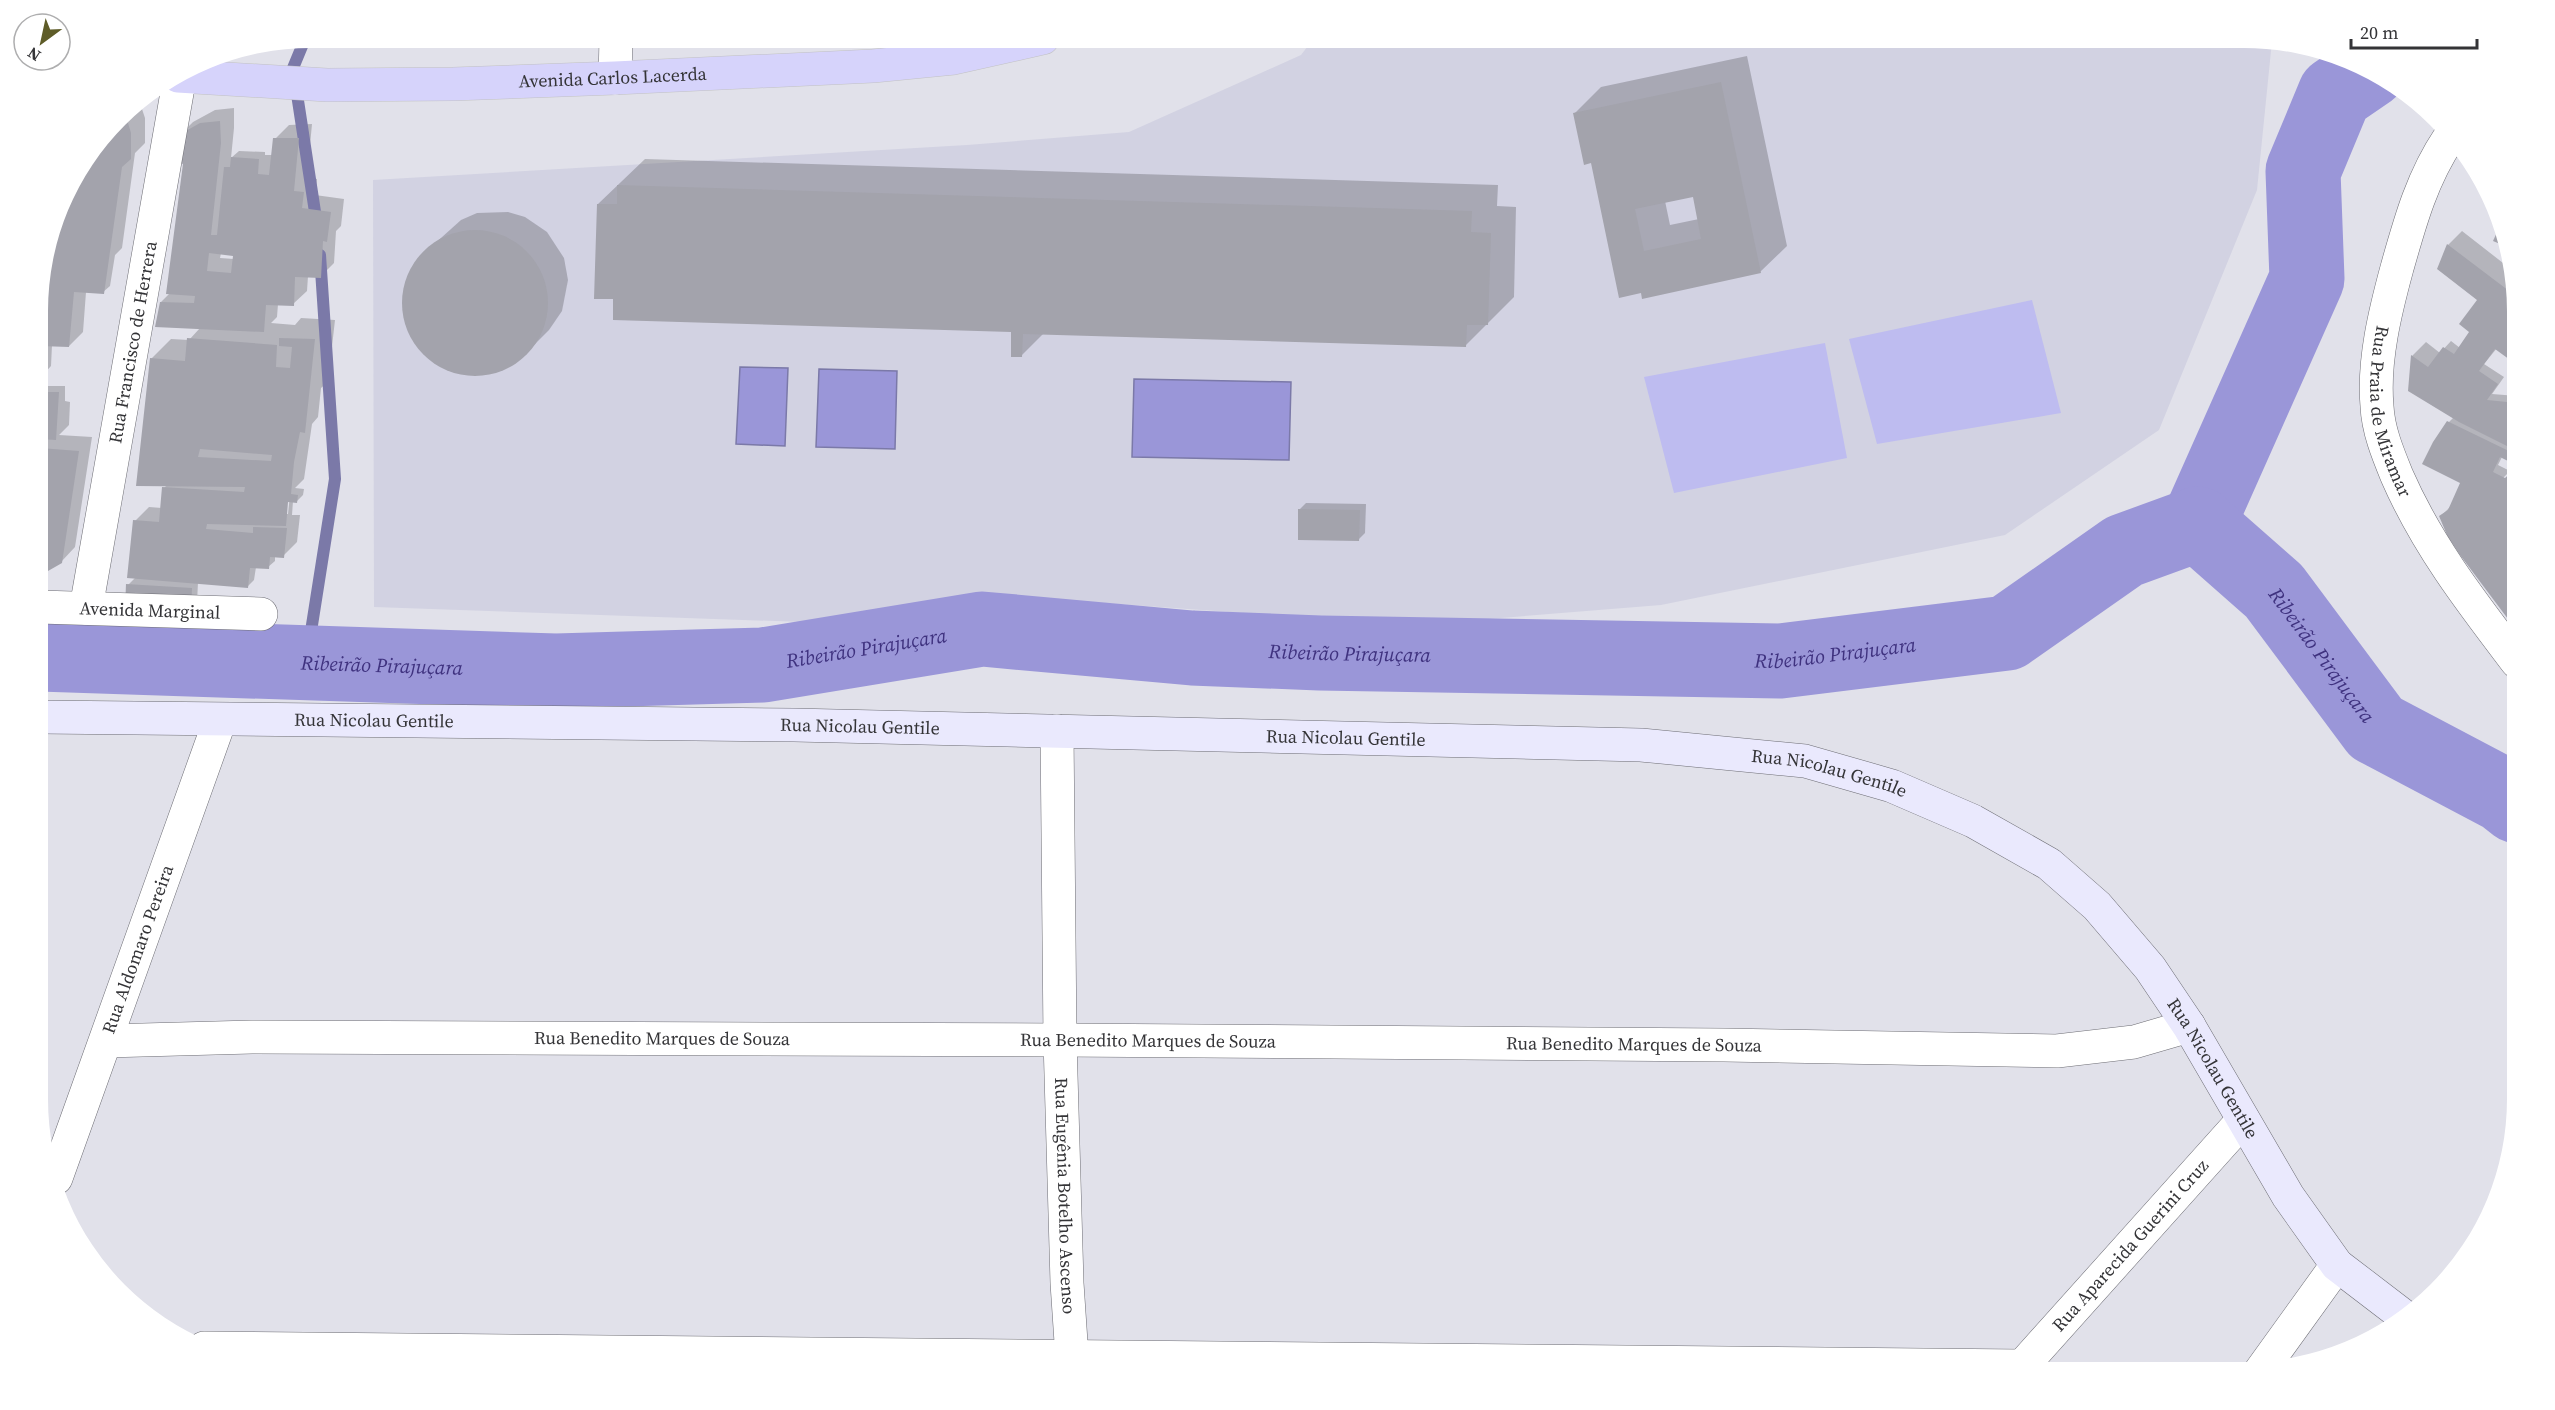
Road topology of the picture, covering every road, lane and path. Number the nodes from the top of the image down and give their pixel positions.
1 (616, 48) edge
2 (998, 48) edge
3 (192, 77) edge
4 (615, 78) junction
5 (178, 84) edge
6 (2446, 143) edge
7 (48, 607) edge
8 (86, 608) junction
9 (261, 614) dead end
10 (2507, 649) edge
11 (48, 717) edge
12 (220, 720) junction
13 (1057, 731) junction
14 (2189, 1026) junction
15 (1060, 1040) junction
16 (105, 1041) junction
17 (2243, 1120) junction
18 (58, 1172) edge
19 (2337, 1265) junction
20 (2398, 1312) edge
21 (228, 1348) edge
22 (2268, 1361) edge
23 (920, 1362) edge
24 (1073, 1362) edge
25 (2025, 1362) edge

1 - 4 street
2 - 4 main road, Avenida Carlos Lacerda
3 - 4 main road, Avenida Carlos Lacerda
5 - 8 street, Rua Francisco de Herrera
6 - 10 street, Rua Praia de Miramar
7 - 8 street, Avenida Marginal
8 - 9 street, Avenida Marginal
11 - 12 street, Rua Nicolau Gentile
12 - 13 street, Rua Nicolau Gentile
12 - 16 street, Rua Aldomaro Pereira
13 - 14 street, Rua Nicolau Gentile
13 - 15 street, Rua Eugênia Botelho Ascenso
14 - 15 street, Rua Benedito Marques de Souza
14 - 17 street, Rua Nicolau Gentile
15 - 16 street, Rua Benedito Marques de Souza
15 - 24 street, Rua Eugênia Botelho Ascenso
16 - 18 street, Rua Aldomaro Pereira
17 - 19 street, Rua Nicolau Gentile
17 - 25 street, Rua Aparecida Guerini Cruz
19 - 20 street, Rua Nicolau Gentile
19 - 22 street
21 - 23 street

